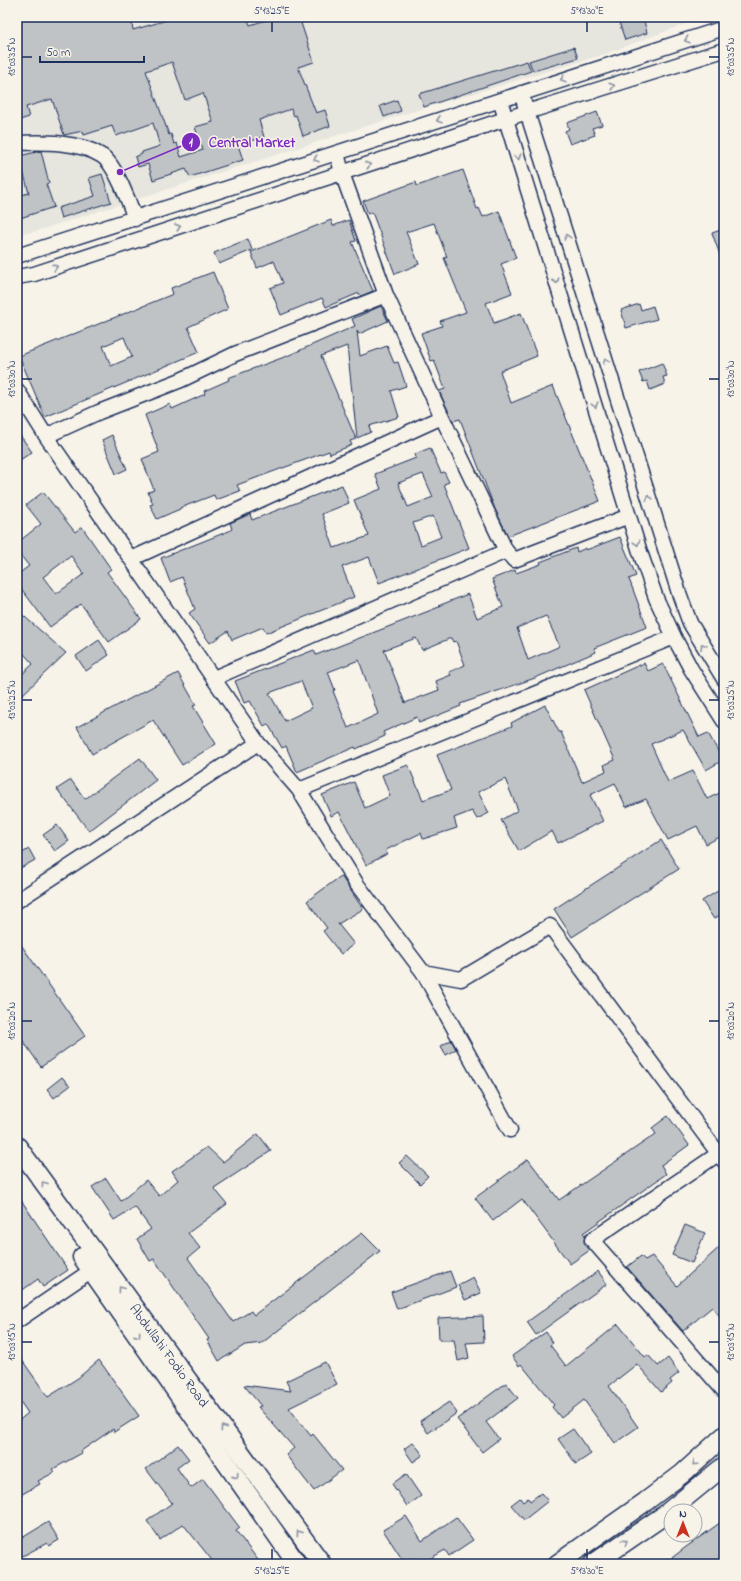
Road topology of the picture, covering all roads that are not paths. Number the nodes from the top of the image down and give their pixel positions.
1 (724, 28) edge
2 (724, 50) edge
3 (521, 93) junction
4 (500, 100) junction
5 (527, 112) junction
6 (506, 120) junction
7 (17, 143) edge
8 (337, 152) junction
9 (342, 173) junction
10 (135, 219) junction
11 (17, 256) edge
12 (17, 277) edge
13 (386, 295) junction
14 (17, 390) edge
15 (442, 417) junction
16 (46, 436) junction
17 (629, 516) junction
18 (506, 551) junction
19 (131, 559) junction
20 (674, 637) junction
21 (214, 678) junction
22 (724, 679) edge
23 (724, 721) edge
24 (258, 743) junction
25 (299, 790) junction
26 (17, 901) edge
27 (423, 972) junction
28 (510, 1130) dead end
29 (17, 1146) edge
30 (721, 1157) edge
31 (17, 1167) edge
32 (92, 1270) junction
33 (17, 1321) edge
34 (724, 1391) edge
35 (724, 1436) edge
36 (724, 1466) edge
37 (297, 1564) edge
38 (322, 1564) edge
39 (557, 1564) edge
40 (593, 1564) edge

1 -> 3 street
5 -> 2 street
3 - 4 street
3 - 5 street
4 - 6 street
4 -> 8 street
5 - 6 street
22 -> 5 street
9 -> 6 street
6 -> 17 street
7 - 10 street
8 - 9 street
8 -> 10 street
12 -> 9 street
9 - 13 street
10 - 11 street
13 - 15 street
13 - 16 street
14 - 16 street
15 - 18 street
15 - 19 street
16 - 19 street
17 - 18 street
17 -> 20 street
18 - 21 street
19 - 21 street
20 - 23 street
20 - 25 street
21 - 24 street
24 - 25 street
24 - 26 street
25 - 27 street
27 - 28 street
27 - 30 street
38 -> 29 main road, Abdullahi Fodio Road
30 - 34 street
31 - 32 main road, Abdullahi Fodio Road
32 - 33 street
32 -> 37 main road, Abdullahi Fodio Road
35 -> 39 main road
40 -> 36 main road

